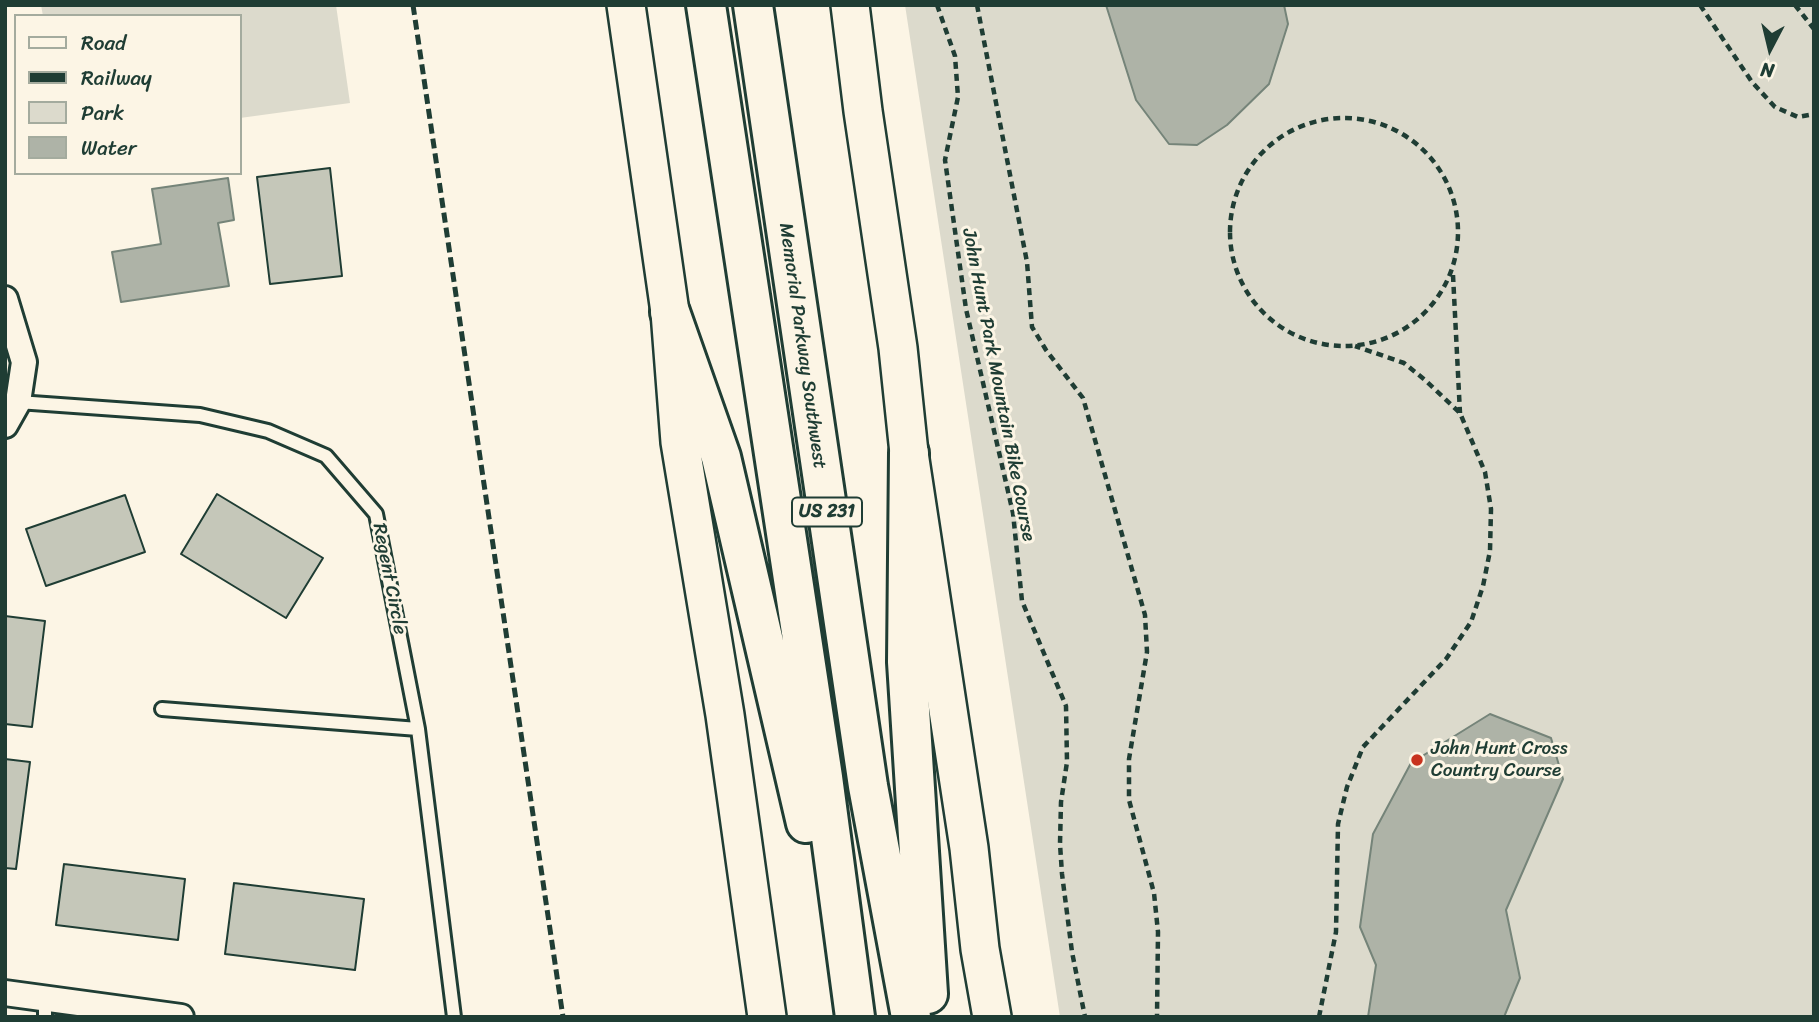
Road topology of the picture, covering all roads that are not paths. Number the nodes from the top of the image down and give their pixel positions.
1 (626, 5) edge
2 (706, 5) edge
3 (753, 5) edge
4 (850, 5) edge
5 (5, 299) edge
6 (670, 312) junction
7 (18, 402) junction
8 (5, 425) edge
9 (909, 453) junction
10 (162, 709) dead end
11 (418, 729) junction
12 (5, 993) edge
13 (45, 1008) edge
14 (181, 1017) edge
15 (454, 1017) edge
16 (767, 1017) edge
17 (853, 1017) edge
18 (911, 1017) edge
19 (929, 1017) edge
20 (992, 1017) edge

1 - 6 main road
2 - 17 highway, US 231
3 - 18 highway, Memorial Parkway Southwest / US 231
4 - 9 main road
5 - 7 street
6 - 16 main road
6 - 17 highway
7 - 8 street
7 - 11 lane, Regent Circle
9 - 19 highway
9 - 20 main road
10 - 11 lane
11 - 15 lane, Regent Circle
12 - 13 street
13 - 14 street

